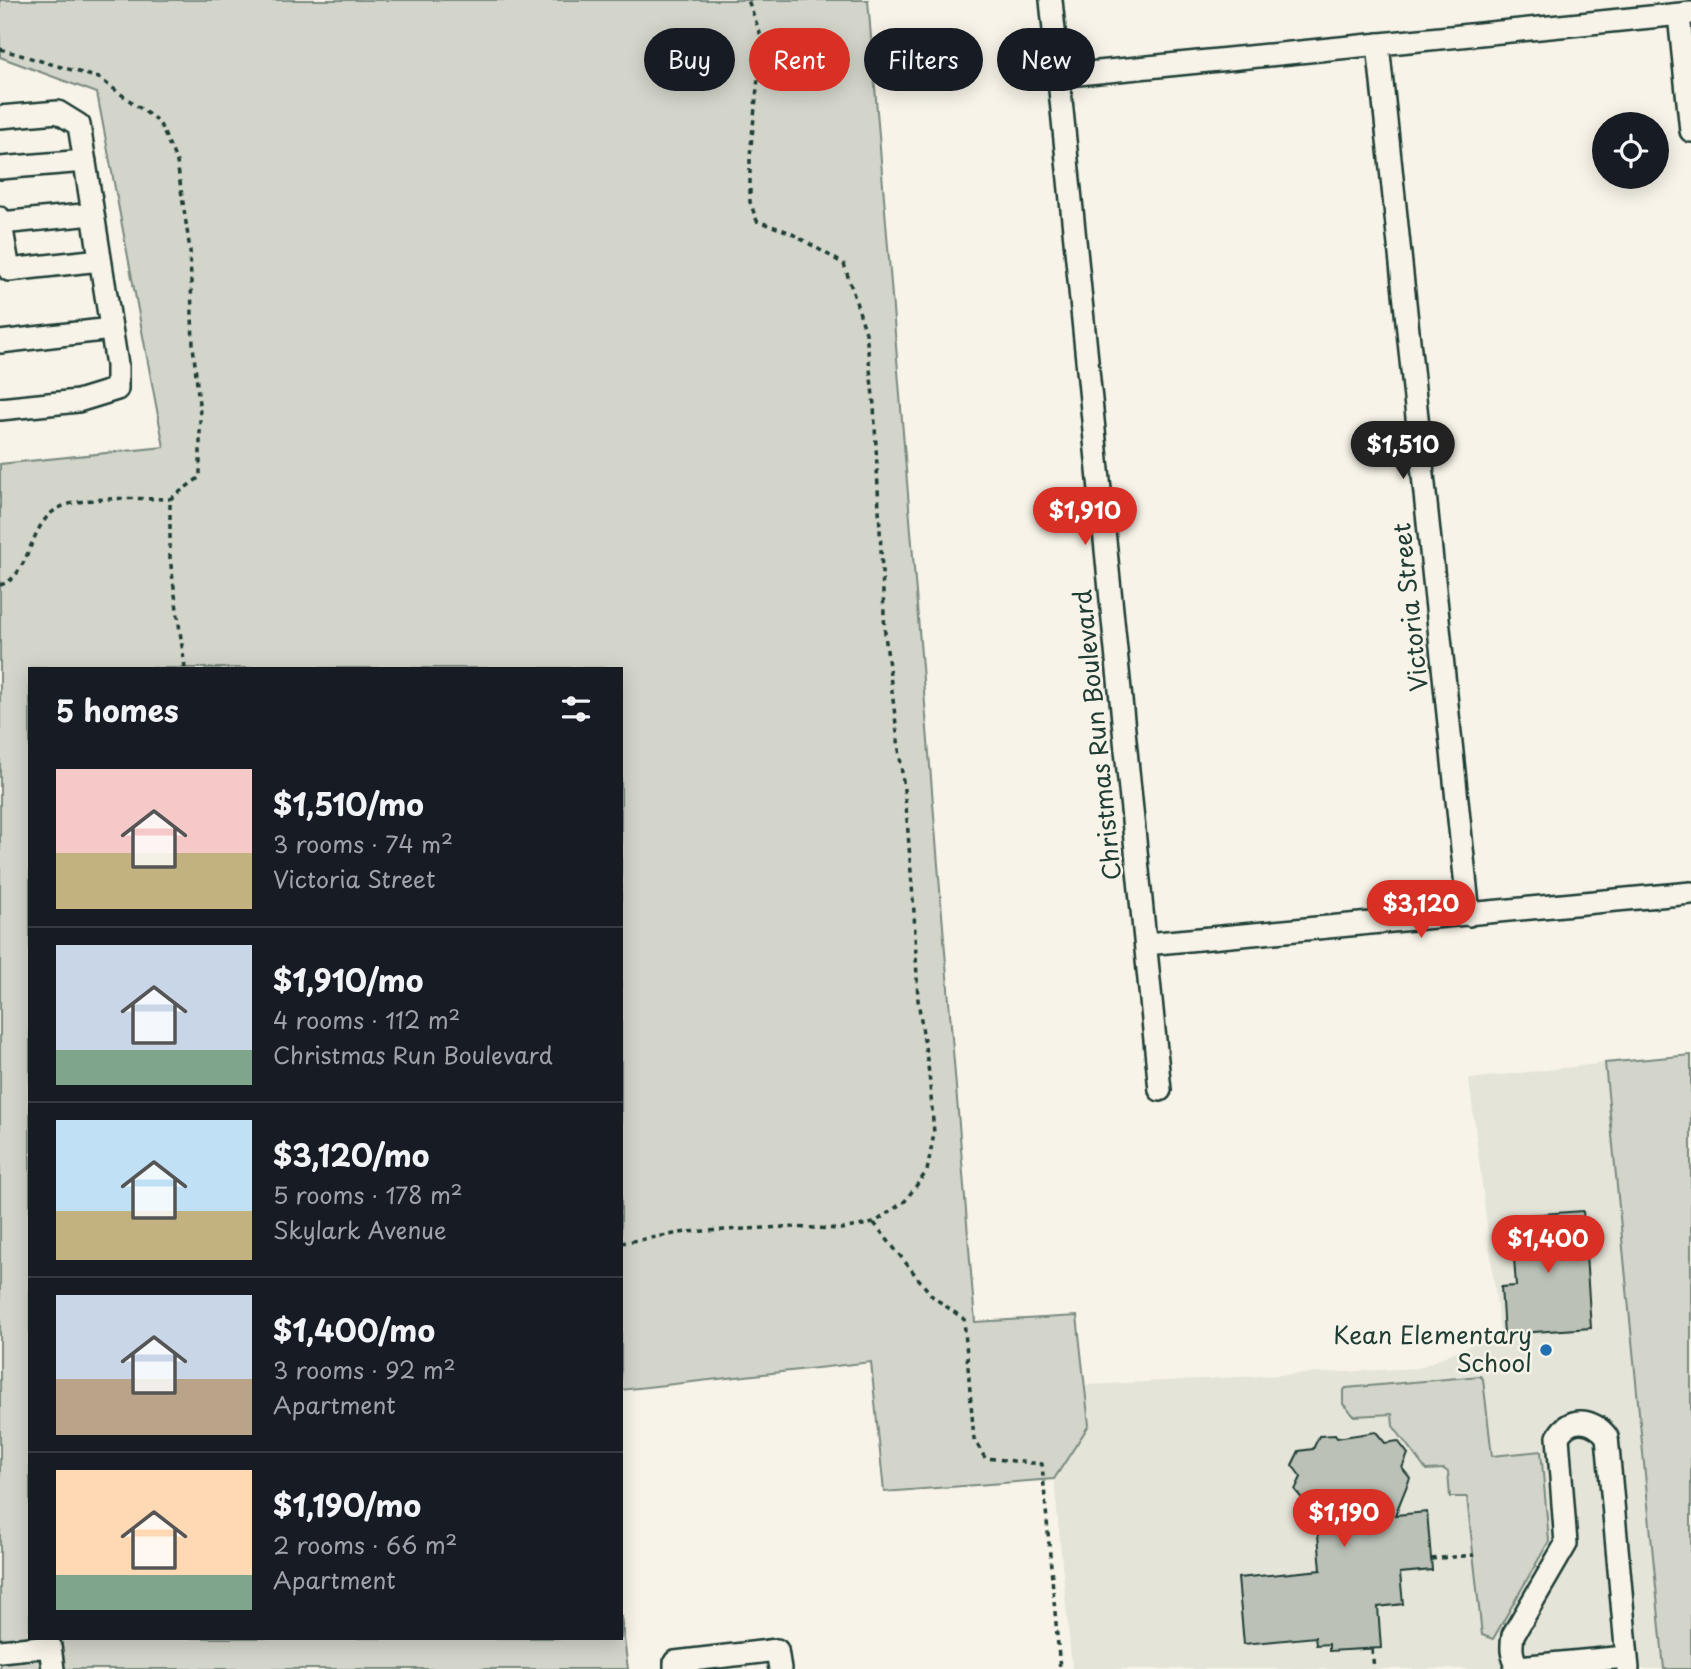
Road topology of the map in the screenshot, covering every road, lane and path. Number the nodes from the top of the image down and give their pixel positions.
1 (748, 0) edge
2 (1051, 0) edge
3 (1685, 14) edge
4 (1054, 28) edge
5 (1378, 44) junction
6 (0, 49) edge
7 (1095, 72) edge
8 (1060, 91) edge
9 (0, 117) edge
10 (1691, 131) edge
11 (85, 161) junction
12 (0, 168) edge
13 (93, 214) junction
14 (0, 218) edge
15 (1, 223) edge
16 (100, 260) junction
17 (111, 328) junction
18 (0, 341) edge
19 (0, 409) edge
20 (170, 499) junction
21 (0, 585) edge
22 (185, 667) edge
23 (1691, 892) edge
24 (1469, 915) junction
25 (1146, 944) junction
26 (1160, 1090) dead end
27 (874, 1223) junction
28 (623, 1243) edge
29 (1474, 1555) dead end
30 (1431, 1559) dead end
31 (1372, 1649) dead end
32 (0, 1651) edge
33 (725, 1663) edge
34 (1627, 1663) edge
35 (1517, 1668) edge
36 (54, 1669) edge
37 (675, 1669) edge
38 (780, 1669) edge
39 (1060, 1669) edge
40 (1374, 1669) edge

1 - 27 path
2 - 4 street, Christmas Run Boulevard
3 - 5 street
3 - 10 street
5 - 7 street
5 - 24 street, Victoria Street
6 - 20 path
8 - 25 street, Christmas Run Boulevard
9 - 11 street
11 - 12 street
11 - 13 street
13 - 15 street
13 - 16 street
14 - 15 street
15 - 16 street
16 - 17 street
17 - 18 street
17 - 19 street
20 - 21 path
20 - 22 path
23 - 24 street
24 - 25 street
25 - 26 street, Christmas Run Boulevard
27 - 28 path
27 - 39 path
29 - 30 path
31 - 40 path
32 - 36 street
33 - 37 street
33 - 38 street
34 - 35 street
34 - 35 street

